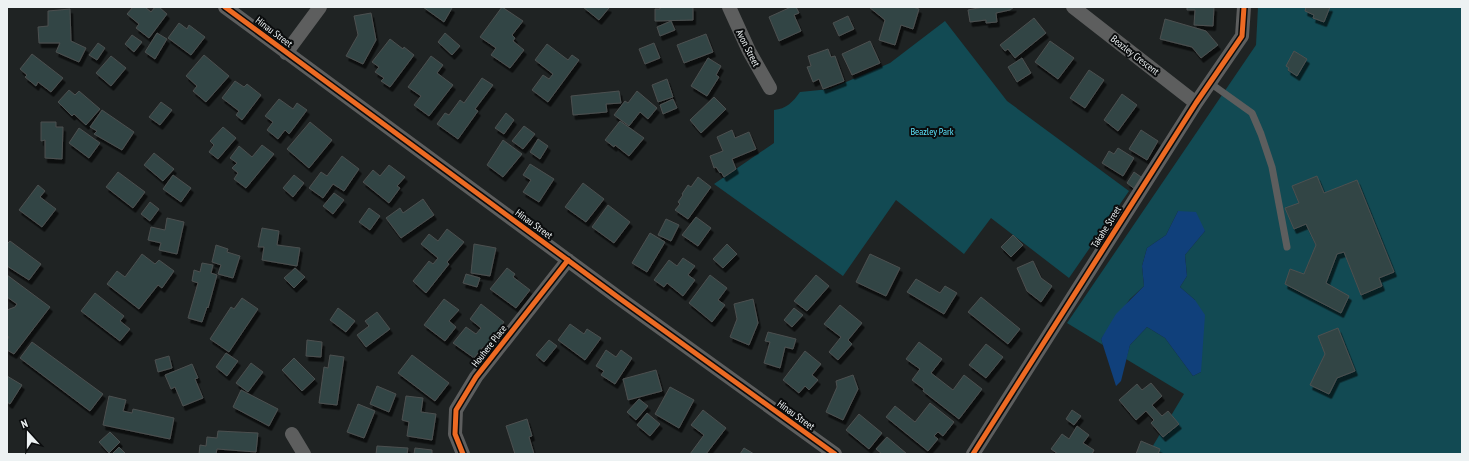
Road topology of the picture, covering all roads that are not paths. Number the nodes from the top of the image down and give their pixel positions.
1 (225, 7) edge
2 (320, 7) edge
3 (729, 7) edge
4 (1073, 7) edge
5 (1244, 7) edge
6 (286, 53) junction
7 (1210, 83) junction
8 (770, 88) dead end
9 (1196, 102) junction
10 (1286, 246) dead end
11 (568, 260) junction
12 (292, 434) dead end
13 (304, 454) edge
14 (463, 454) edge
15 (835, 454) edge
16 (973, 454) edge

1 - 6 street, Hinau Street
2 - 6 street
3 - 8 street, Avon Street
4 - 9 street, Beazley Crescent
5 - 7 street, Takahe Street
6 - 11 street, Hinau Street
7 - 9 street, Takahe Street
7 - 10 lane
9 - 16 street, Takahe Street
11 - 14 street, Houhere Place
11 - 15 street, Hinau Street
12 - 13 street

